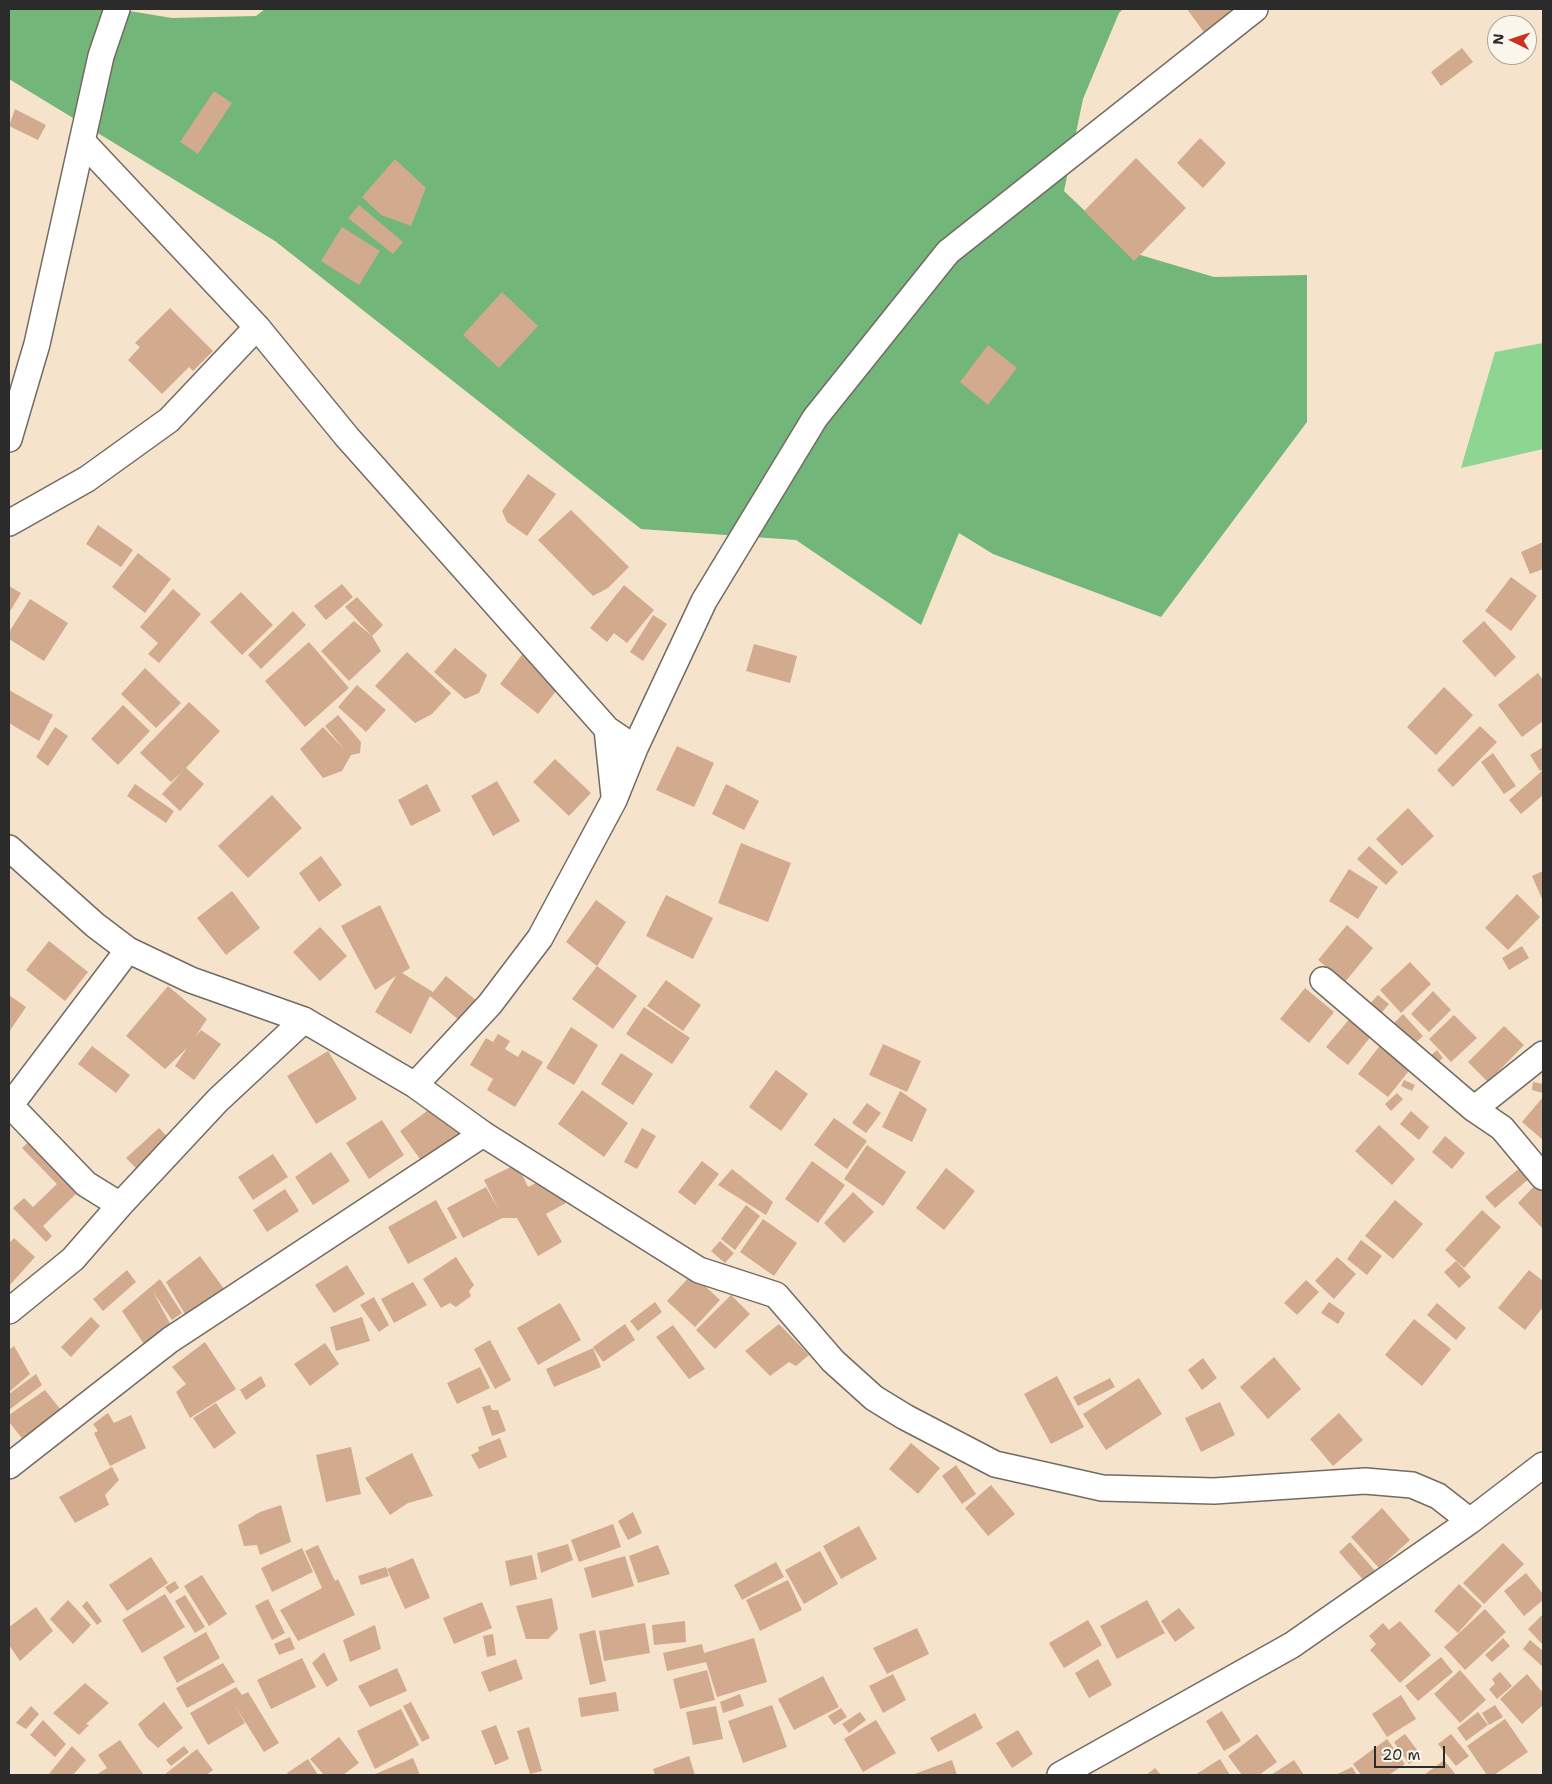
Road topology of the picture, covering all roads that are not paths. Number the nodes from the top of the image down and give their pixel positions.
1 (117, 9) edge
2 (1255, 9) edge
3 (82, 141) junction
4 (257, 327) junction
5 (9, 439) edge
6 (9, 523) edge
7 (607, 729) junction
8 (635, 748) junction
9 (614, 800) junction
10 (9, 848) edge
11 (128, 950) junction
12 (1323, 980) dead end
13 (304, 1020) junction
14 (1543, 1054) edge
15 (415, 1085) junction
16 (9, 1106) edge
17 (1474, 1109) junction
18 (483, 1134) junction
19 (1543, 1177) edge
20 (120, 1205) junction
21 (9, 1311) edge
22 (1543, 1465) edge
23 (9, 1466) edge
24 (1470, 1521) junction
25 (1060, 1775) edge

1 - 3 street
2 - 8 street
3 - 4 street
3 - 5 street
4 - 6 street
4 - 7 street
7 - 8 street
7 - 9 street
8 - 9 street
9 - 15 street
10 - 11 street
11 - 13 street
11 - 16 street
12 - 17 street
13 - 15 street
13 - 20 street
14 - 17 street
15 - 18 street
16 - 20 street
17 - 19 street
18 - 23 street
18 - 24 street
20 - 21 street
22 - 24 street
24 - 25 street

